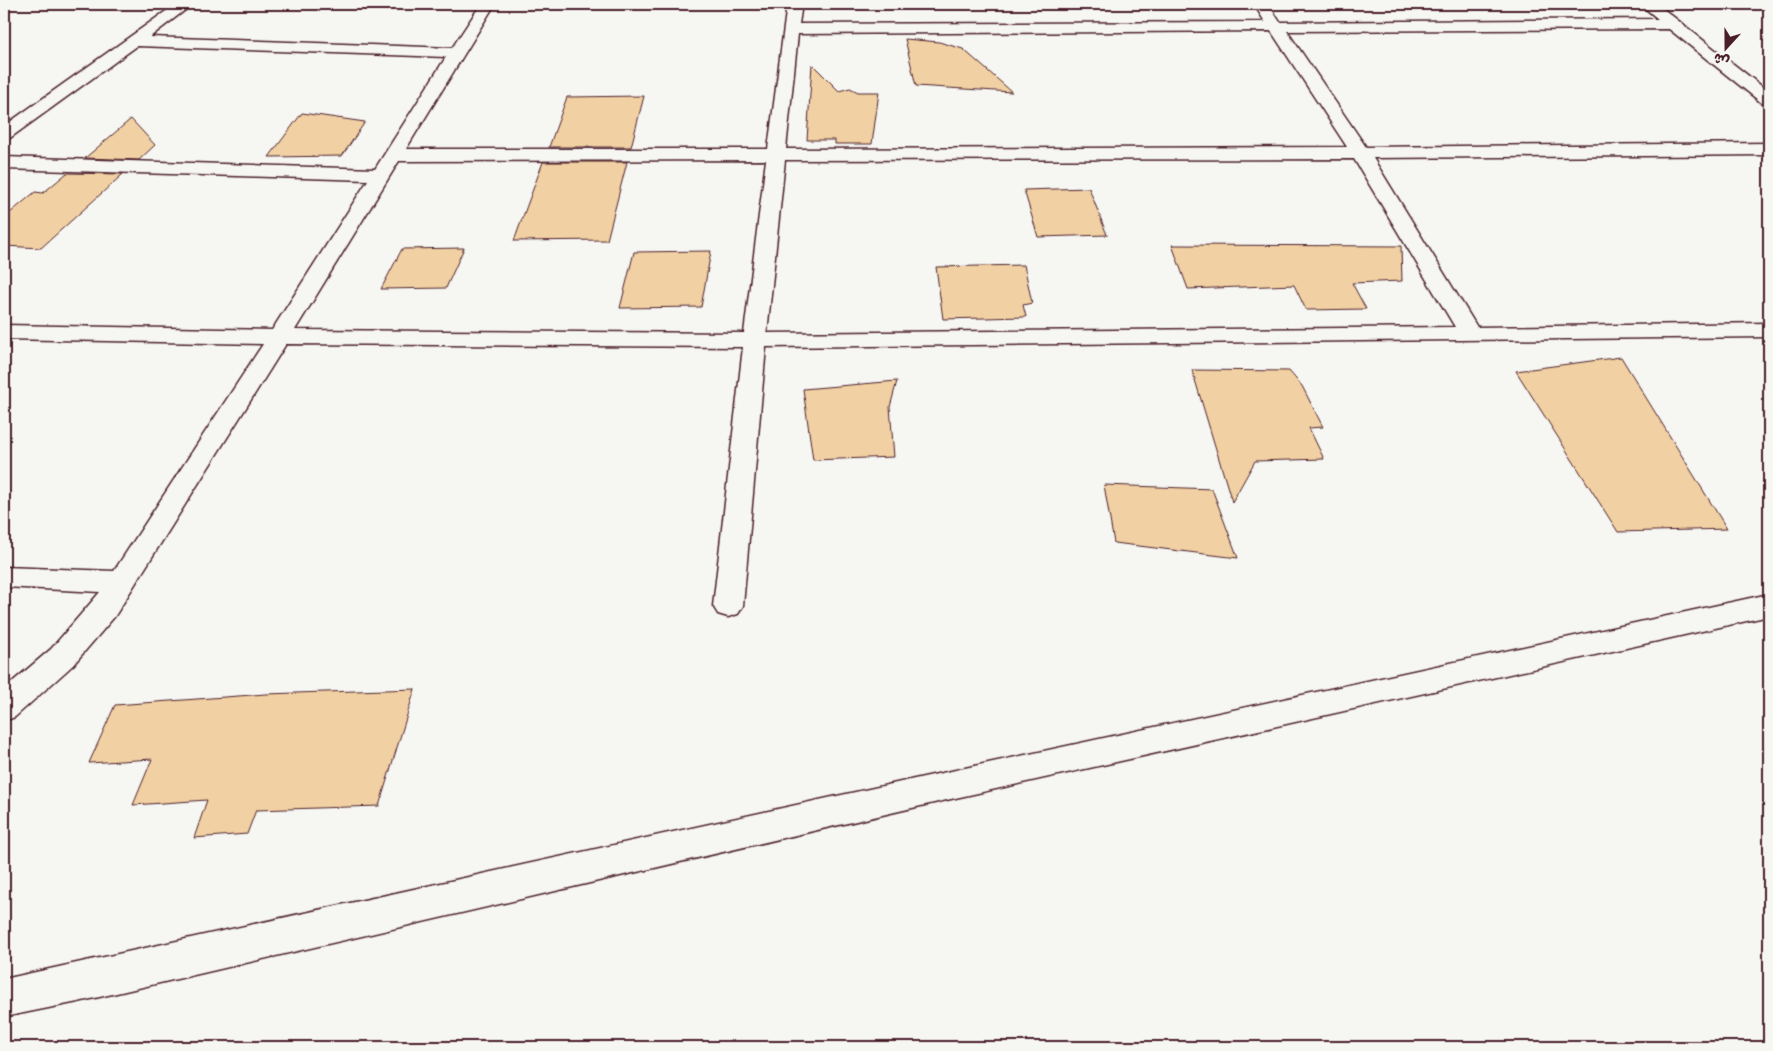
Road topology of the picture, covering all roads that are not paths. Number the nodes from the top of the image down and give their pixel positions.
1 (185, 4) edge
2 (488, 4) edge
3 (794, 4) edge
4 (1261, 4) edge
5 (1648, 4) edge
6 (1673, 24) junction
7 (1276, 27) junction
8 (792, 29) junction
9 (133, 41) junction
10 (458, 53) junction
11 (1769, 100) edge
12 (8, 127) edge
13 (1769, 148) edge
14 (776, 153) junction
15 (1360, 153) junction
16 (394, 155) junction
17 (4, 163) edge
18 (382, 175) junction
19 (1769, 330) edge
20 (4, 332) edge
21 (1470, 334) junction
22 (278, 339) junction
23 (755, 339) junction
24 (4, 577) edge
25 (123, 582) junction
26 (1769, 604) edge
27 (728, 606) dead end
28 (4, 708) edge
29 (4, 998) edge

1 - 9 street
2 - 10 street
3 - 8 street
4 - 7 street
5 - 6 street
6 - 7 street
6 - 11 street
7 - 8 street
7 - 15 street
8 - 14 street
9 - 10 street
9 - 12 street
10 - 16 street
13 - 15 street
14 - 15 street
14 - 16 street
14 - 23 street
15 - 21 street
16 - 18 street
17 - 18 street
18 - 22 street
19 - 21 street
20 - 22 street
21 - 23 street
22 - 23 street
22 - 25 street
23 - 27 street
24 - 25 street
25 - 28 street
26 - 29 street

